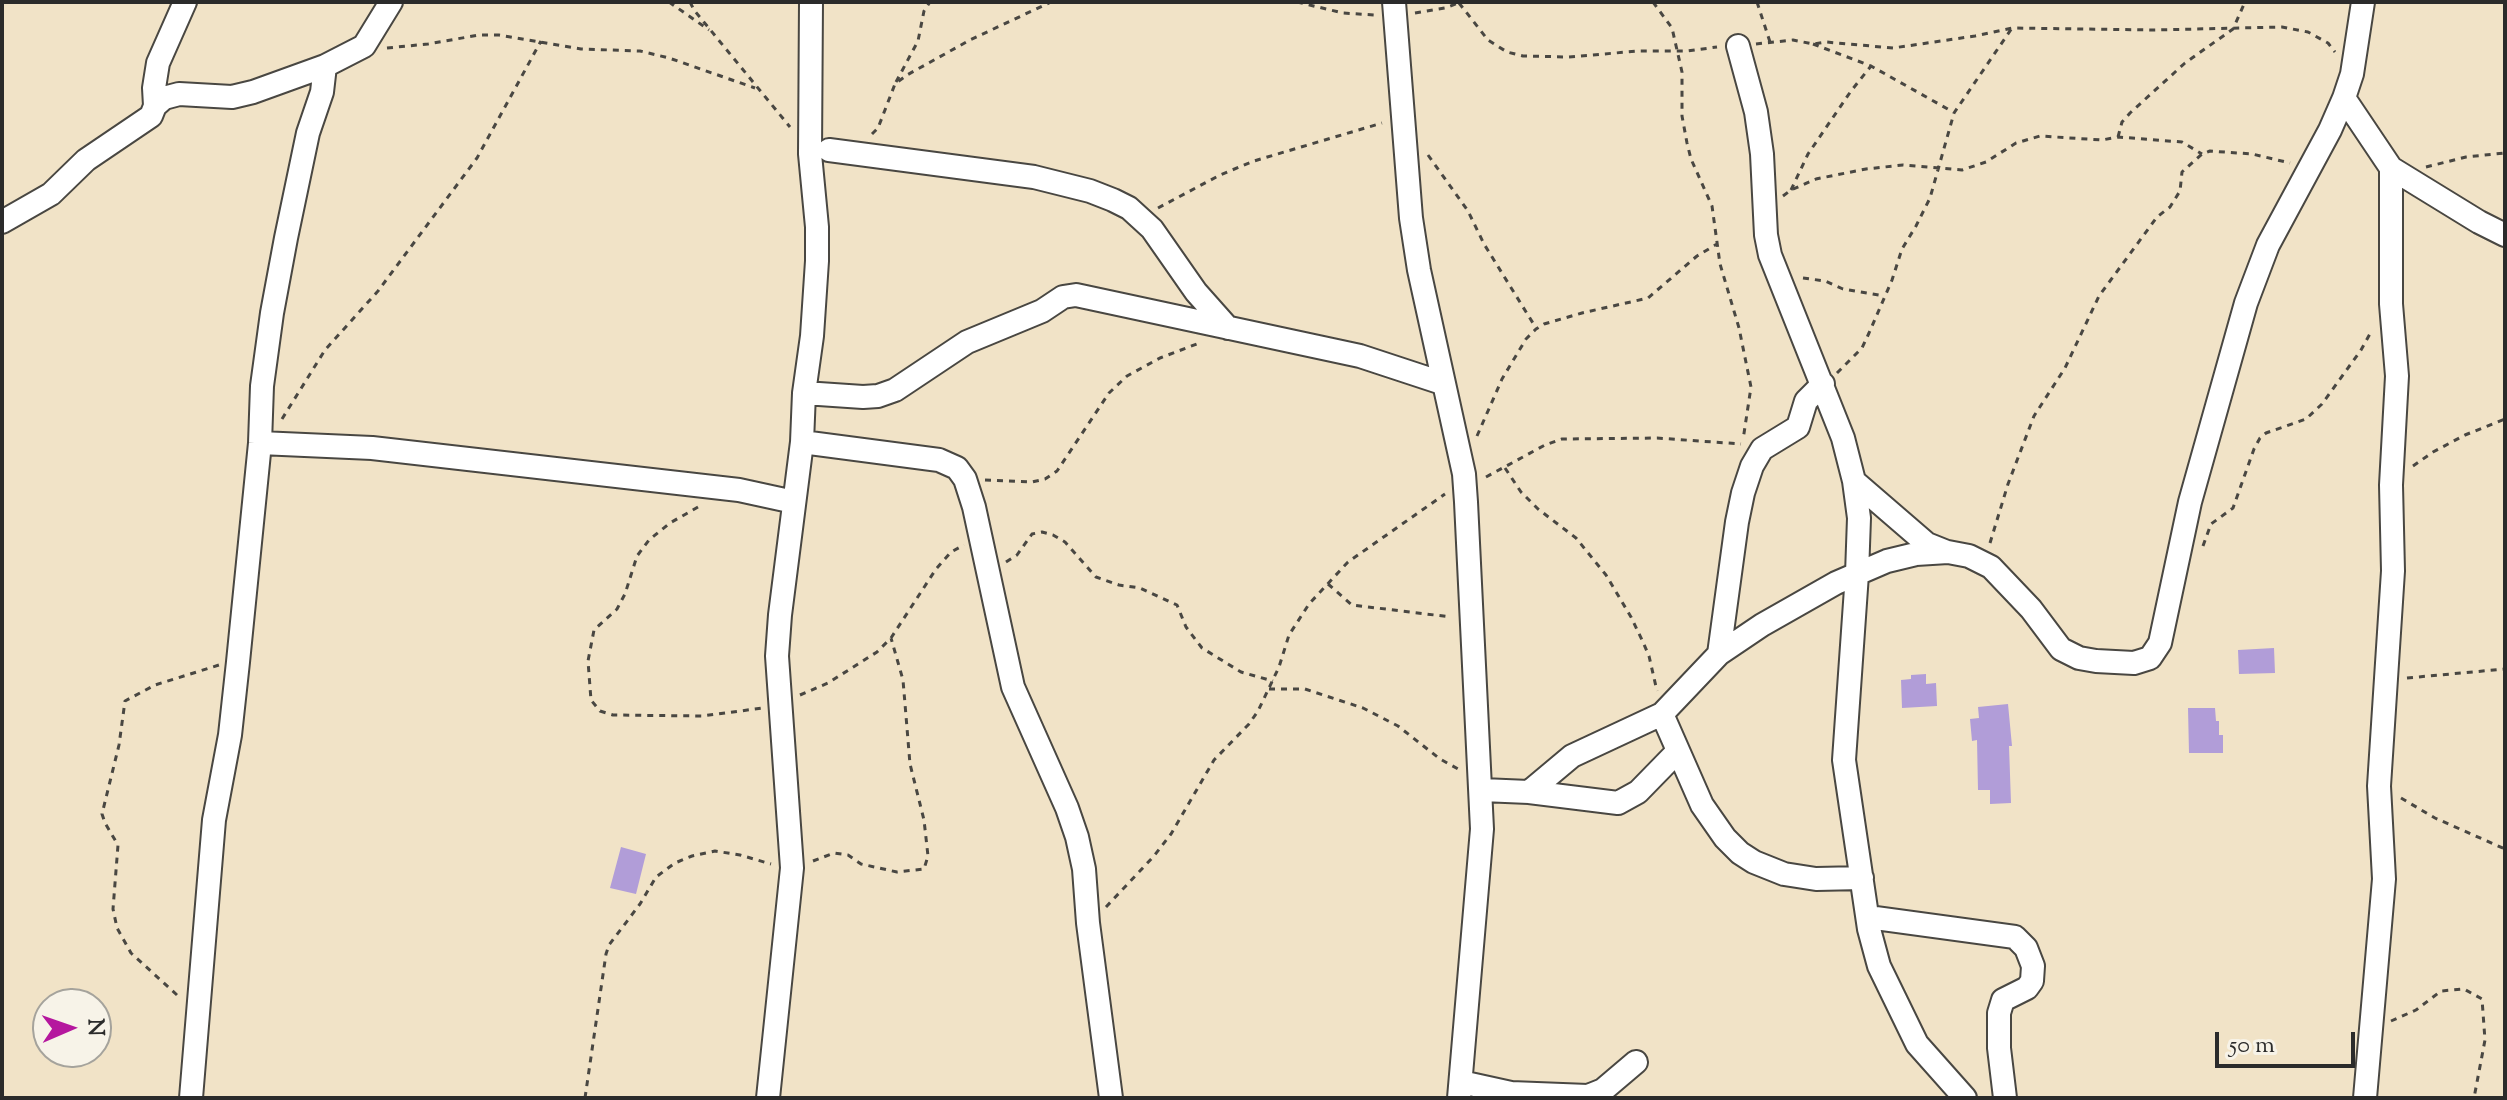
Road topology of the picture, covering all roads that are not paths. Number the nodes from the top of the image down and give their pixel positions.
1 (185, 2) edge
2 (391, 2) edge
3 (811, 2) edge
4 (2363, 2) edge
5 (1394, 9) edge
6 (1738, 46) road end
7 (325, 66) junction
8 (2344, 98) junction
9 (155, 106) junction
10 (820, 152) junction
11 (2396, 171) junction
12 (2, 222) edge
13 (2505, 235) edge
14 (1228, 328) junction
15 (1442, 383) junction
16 (1822, 384) junction
17 (804, 393) junction
18 (802, 442) junction
19 (265, 443) junction
20 (1854, 481) junction
21 (794, 502) junction
22 (1948, 552) junction
23 (1857, 574) junction
24 (1719, 654) junction
25 (1662, 714) junction
26 (1678, 751) junction
27 (1482, 785) junction
28 (1529, 792) junction
29 (1862, 878) junction
30 (1868, 917) junction
31 (1636, 1062) dead end
32 (1460, 1090) edge
33 (191, 1098) edge
34 (768, 1098) edge
35 (1111, 1098) edge
36 (1965, 1098) edge
37 (2005, 1098) edge
38 (2365, 1098) edge

1 - 9 street
2 - 7 street
3 - 10 street
4 - 8 street
5 - 15 street
6 - 16 street
7 - 9 street
7 - 19 street
8 - 11 street
8 - 22 street
9 - 12 street
10 - 14 street
10 - 17 street
11 - 13 street
11 - 38 street
14 - 15 street
14 - 17 street
15 - 27 street
16 - 20 street
16 - 24 street
17 - 18 street
18 - 21 street
18 - 35 street
19 - 21 street
19 - 33 street
20 - 22 street
20 - 23 street
21 - 34 street
22 - 23 street
23 - 24 street
23 - 29 street
24 - 25 street
25 - 26 street
25 - 28 street
26 - 28 street
26 - 29 street
27 - 28 street
27 - 32 street
29 - 30 street
30 - 36 street
30 - 37 street
31 - 32 street

